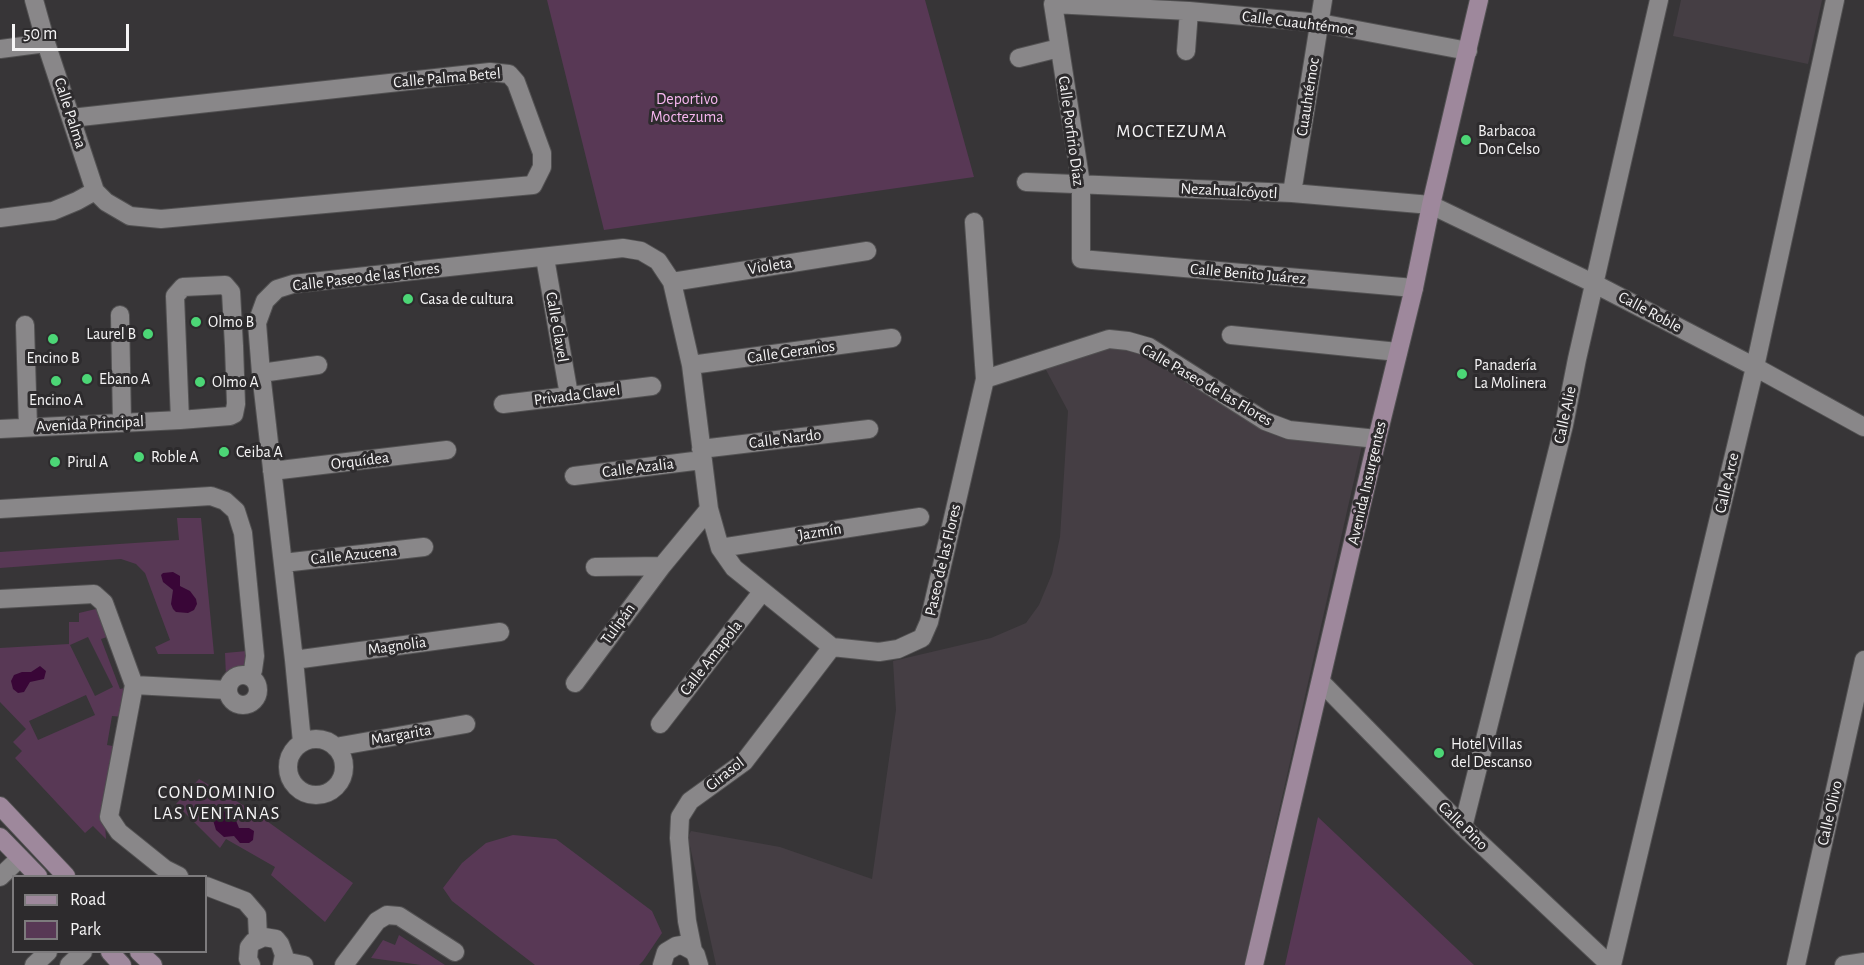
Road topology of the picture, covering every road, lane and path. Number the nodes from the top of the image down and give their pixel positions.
1 (34, 0) edge
2 (1323, 0) edge
3 (1479, 0) edge
4 (1659, 0) edge
5 (1835, 0) edge
6 (1053, 4) joint
7 (1189, 11) junction
8 (1320, 23) junction
9 (46, 43) junction
10 (1059, 48) junction
11 (0, 49) edge
12 (1186, 51) dead end
13 (1468, 51) junction
14 (1019, 57) dead end
15 (71, 118) junction
16 (1026, 182) dead end
17 (1080, 184) junction
18 (95, 190) junction
19 (1292, 193) junction
20 (1431, 205) junction
21 (0, 218) edge
22 (974, 222) dead end
23 (867, 250) dead end
24 (545, 258) junction
25 (1081, 260) joint
26 (672, 282) junction
27 (1595, 284) junction
28 (1414, 288) junction
29 (120, 315) dead end
30 (25, 325) dead end
31 (1231, 335) dead end
32 (891, 339) dead end
33 (1398, 352) junction
34 (318, 365) dead end
35 (691, 365) junction
36 (1755, 367) junction
37 (261, 373) junction
38 (985, 379) junction
39 (652, 386) dead end
40 (569, 395) junction
41 (503, 404) dead end
42 (180, 420) junction
43 (122, 422) junction
44 (28, 427) junction
45 (1864, 428) edge
46 (0, 429) edge
47 (869, 429) dead end
48 (1377, 439) junction
49 (447, 450) dead end
50 (702, 455) junction
51 (272, 471) junction
52 (574, 476) dead end
53 (709, 508) junction
54 (0, 509) edge
55 (920, 517) dead end
56 (424, 547) dead end
57 (720, 548) junction
58 (283, 563) junction
59 (662, 566) junction
60 (595, 567) dead end
61 (762, 592) junction
62 (0, 599) edge
63 (500, 632) dead end
64 (832, 647) junction
65 (294, 660) junction
66 (1864, 660) edge
67 (250, 677) junction
68 (1322, 682) junction
69 (575, 683) dead end
70 (134, 685) junction
71 (227, 690) junction
72 (466, 724) dead end
73 (660, 724) dead end
74 (302, 742) junction
75 (335, 747) junction
76 (0, 806) edge
77 (1463, 827) junction
78 (0, 837) edge
79 (20, 858) junction
80 (37, 875) edge
81 (65, 875) edge
82 (177, 875) edge
83 (0, 877) edge
84 (207, 886) edge
85 (258, 938) junction
86 (455, 952) dead end
87 (46, 953) edge
88 (112, 953) edge
89 (141, 953) edge
90 (689, 954) edge
91 (1864, 962) edge
92 (247, 963) edge
93 (283, 963) edge
94 (34, 965) edge
95 (122, 965) edge
96 (153, 965) edge
97 (304, 965) edge
98 (344, 965) edge
99 (662, 965) edge
100 (1254, 965) edge
101 (1611, 965) edge
102 (1796, 965) edge
103 (1844, 965) edge

1 - 9 street, Calle Palma
2 - 8 street, Cuauhtémoc
3 - 13 street, Avenida Insurgentes
4 - 27 street, Calle Alie
5 - 36 street, Calle Arce
6 - 7 street, Calle Cuauhtémoc
6 - 10 street, Calle Porfirio Díaz
7 - 8 street, Calle Cuauhtémoc
7 - 12 street
8 - 13 street, Calle Cuauhtémoc
8 - 19 street, Cuauhtémoc
9 - 11 street
9 - 15 street, Calle Palma
10 - 14 street
10 - 17 street, Calle Porfirio Díaz
13 - 20 street, Avenida Insurgentes
15 - 18 street, Calle Palma
15 - 18 street, Calle Palma Betel
16 - 17 street, Nezahualcóyotl
17 - 19 street, Nezahualcóyotl
17 - 25 street, Calle Porfirio Díaz
18 - 21 street
19 - 20 street, Nezahualcóyotl
20 - 27 street, Calle Roble
20 - 28 street, Avenida Insurgentes
22 - 38 street
23 - 26 street, Violeta
24 - 26 street, Calle Paseo de las Flores
24 - 37 street, Calle Paseo de las Flores
24 - 40 street, Calle Clavel
25 - 28 street, Calle Benito Juárez
26 - 35 street, Calle Paseo de las Flores
27 - 36 street, Calle Roble
27 - 77 street, Calle Alie
28 - 33 street, Avenida Insurgentes
29 - 43 street
30 - 44 street
31 - 33 street
32 - 35 street, Calle Geranios
33 - 48 street, Avenida Insurgentes
34 - 37 street
35 - 50 street, Calle Paseo de las Flores
36 - 45 street, Calle Roble
36 - 101 street, Calle Arce
37 - 51 street, Calle Paseo de las Flores
38 - 48 street, Calle Paseo de las Flores
38 - 64 street, Paseo de las Flores
39 - 40 street, Privada Clavel
40 - 41 street, Privada Clavel
42 - 42 street, Avenida Principal
42 - 43 street, Avenida Principal
43 - 44 street, Avenida Principal
44 - 46 street, Avenida Principal
47 - 50 street, Calle Nardo
48 - 68 street, Avenida Insurgentes
49 - 51 street, Orquídea
50 - 52 street, Calle Azalia
50 - 53 street, Calle Paseo de las Flores
51 - 58 street, Calle Paseo de las Flores
53 - 57 street
53 - 59 street, Tulipán
54 - 67 street
55 - 57 street, Jazmín
56 - 58 street, Calle Azucena
57 - 61 street
58 - 65 street, Calle Paseo de las Flores
59 - 60 street
59 - 69 street, Tulipán
61 - 64 street
61 - 73 street, Calle Amapola
62 - 70 street
63 - 65 street, Magnolia
64 - 90 street, Girasol
65 - 74 street, Calle Paseo de las Flores
66 - 102 street, Calle Olivo
67 - 71 street
67 - 71 street
68 - 77 street, Calle Pino
68 - 100 street, Avenida Insurgentes
70 - 71 street
70 - 82 street
72 - 75 street, Margarita
74 - 75 street, Margarita
74 - 75 street
76 - 81 street
77 - 101 street, Calle Pino
78 - 79 street
79 - 80 street
79 - 83 street
84 - 85 street
85 - 92 street
85 - 93 street
86 - 98 street
87 - 94 street
88 - 95 street
89 - 96 street
90 - 99 street
91 - 103 street
93 - 97 street

